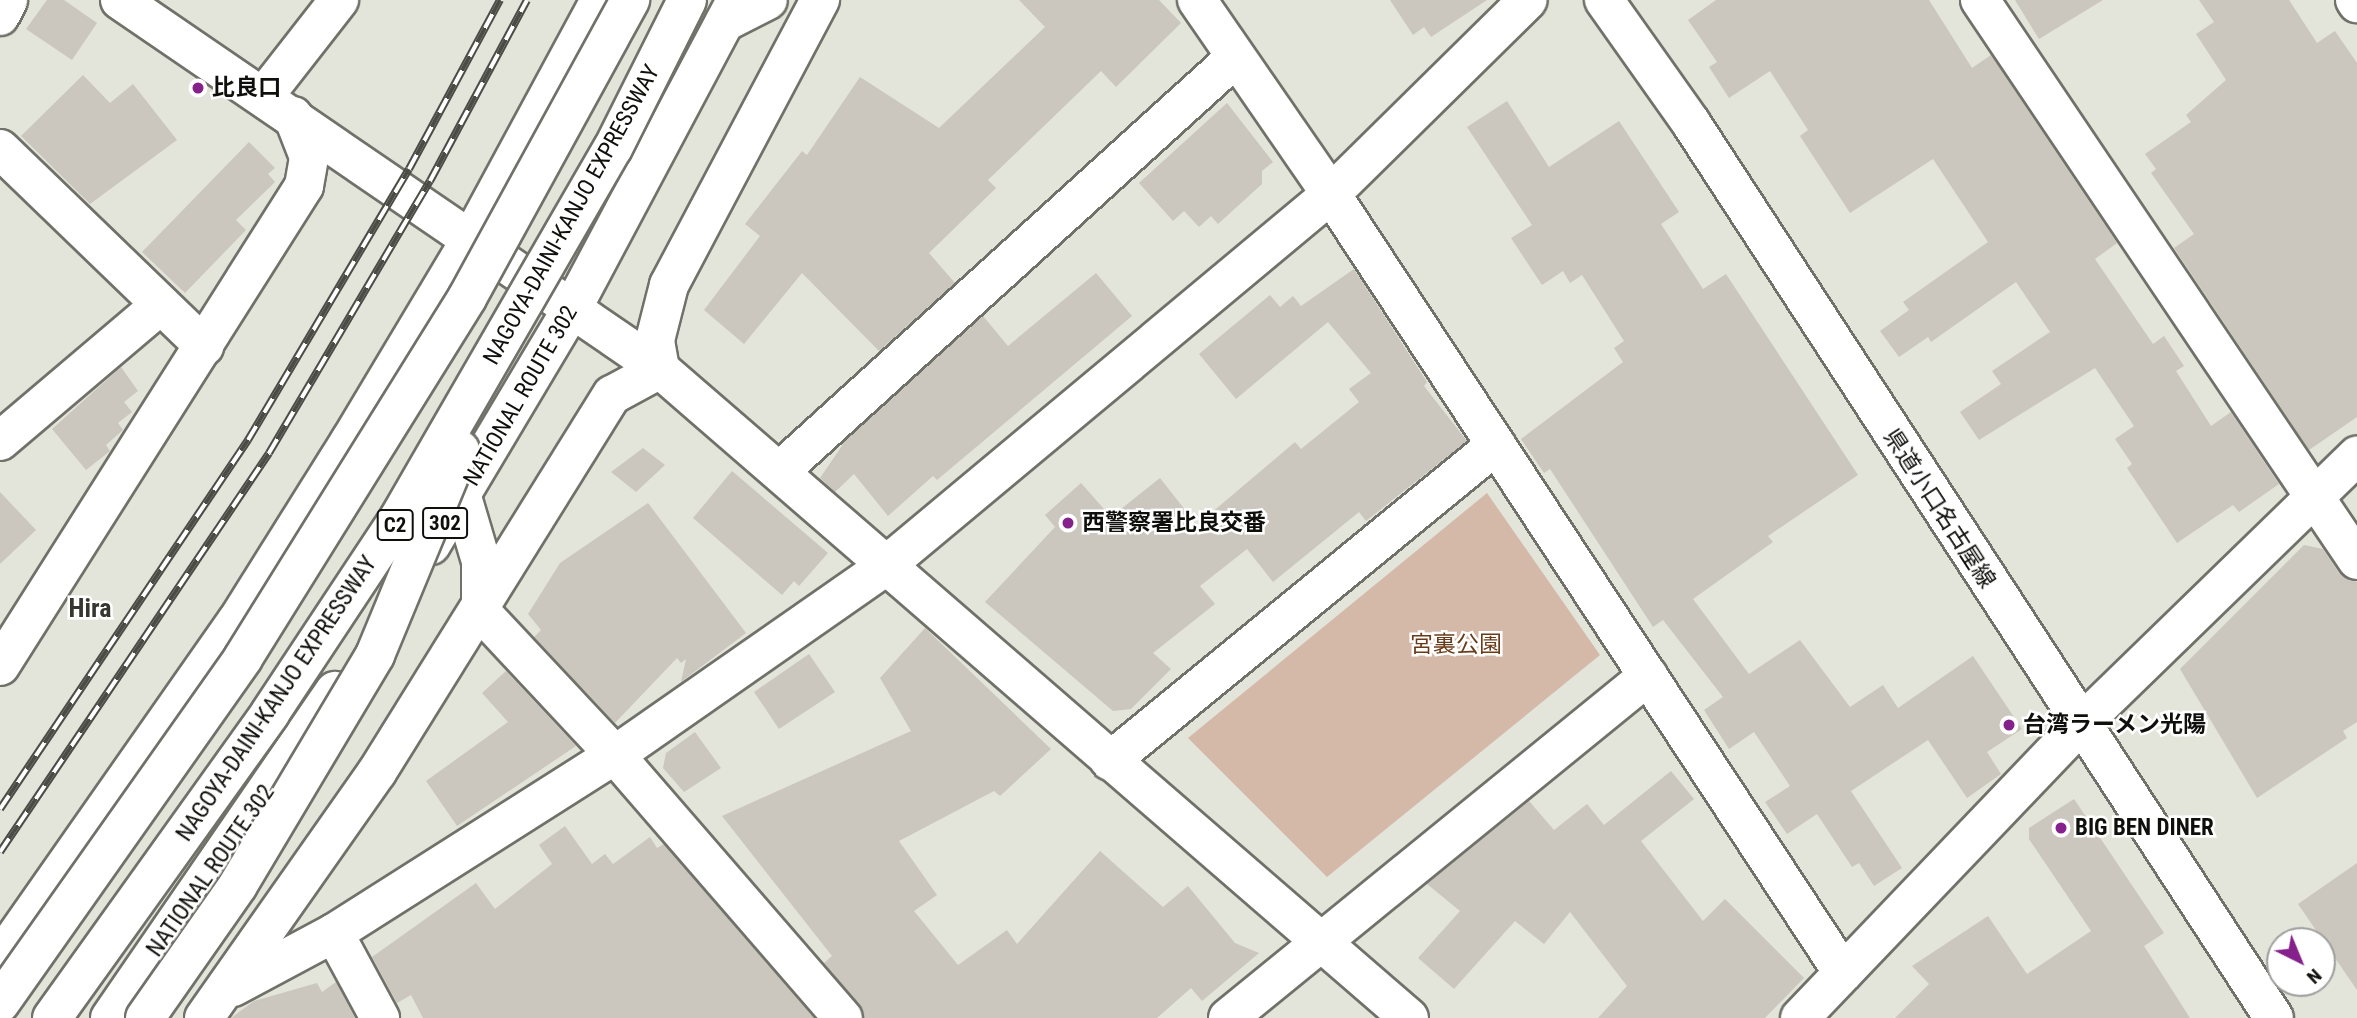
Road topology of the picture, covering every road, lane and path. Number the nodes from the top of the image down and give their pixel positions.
1 (8, 0) edge
2 (120, 0) edge
3 (339, 0) edge
4 (600, 0) edge
5 (630, 0) edge
6 (688, 0) edge
7 (768, 0) edge
8 (820, 0) edge
9 (1196, 0) edge
10 (1528, 0) edge
11 (1604, 0) edge
12 (1980, 0) edge
13 (731, 11) edge
14 (0, 16) edge
15 (1236, 57) junction
16 (279, 106) junction
17 (0, 149) edge
18 (1331, 194) junction
19 (472, 237) junction
20 (573, 307) junction
21 (157, 308) junction
22 (503, 341) junction
23 (204, 346) junction
24 (660, 369) junction
25 (0, 441) edge
26 (1496, 445) junction
27 (2357, 456) edge
28 (781, 470) junction
29 (462, 498) junction
30 (2316, 498) junction
31 (2357, 560) edge
32 (884, 568) junction
33 (481, 612) junction
34 (0, 666) edge
35 (1648, 676) junction
36 (2079, 726) junction
37 (615, 755) junction
38 (1110, 761) junction
39 (334, 933) junction
40 (1321, 941) junction
41 (0, 959) edge
42 (1843, 974) junction
43 (0, 1003) edge
44 (214, 1005) edge
45 (52, 1018) edge
46 (110, 1018) edge
47 (145, 1018) edge
48 (380, 1018) edge
49 (843, 1018) edge
50 (1228, 1018) edge
51 (1409, 1018) edge
52 (1800, 1018) edge
53 (2274, 1018) edge

1 - 14 main road
2 - 16 main road
3 - 16 main road
4 - 19 main road
5 - 43 main road, C2, bridge
6 - 22 main road, NAGOYA-DAINI-KANJO EXPRESSWAY / C2, bridge
7 - 13 main road
8 - 24 main road
9 - 15 main road
10 - 18 main road
11 - 36 main road, 県道小口名古屋線
12 - 30 main road
13 - 20 main road, NATIONAL ROUTE 302 / 302
15 - 18 main road
15 - 28 main road
16 - 19 main road
16 - 23 main road
17 - 21 main road
18 - 26 main road
18 - 32 main road
19 - 20 main road
19 - 41 main road
20 - 24 main road
20 - 29 main road, NATIONAL ROUTE 302 / 302
21 - 23 main road
21 - 25 main road
22 - 45 main road, NAGOYA-DAINI-KANJO EXPRESSWAY / C2, bridge
22 - 47 main road, bridge
23 - 34 main road
24 - 28 main road
24 - 33 main road
26 - 35 main road
26 - 38 main road
27 - 30 main road
28 - 32 main road
29 - 33 main road
29 - 46 main road, NATIONAL ROUTE 302 / 302
30 - 31 main road
30 - 36 main road
32 - 37 main road
32 - 38 main road
33 - 37 main road
33 - 44 main road
35 - 40 main road
35 - 42 main road
36 - 42 main road
36 - 53 main road, 県道小口名古屋線
37 - 39 main road
37 - 49 main road
38 - 40 main road
39 - 44 main road
39 - 48 main road
40 - 50 main road
40 - 51 main road
42 - 52 main road

